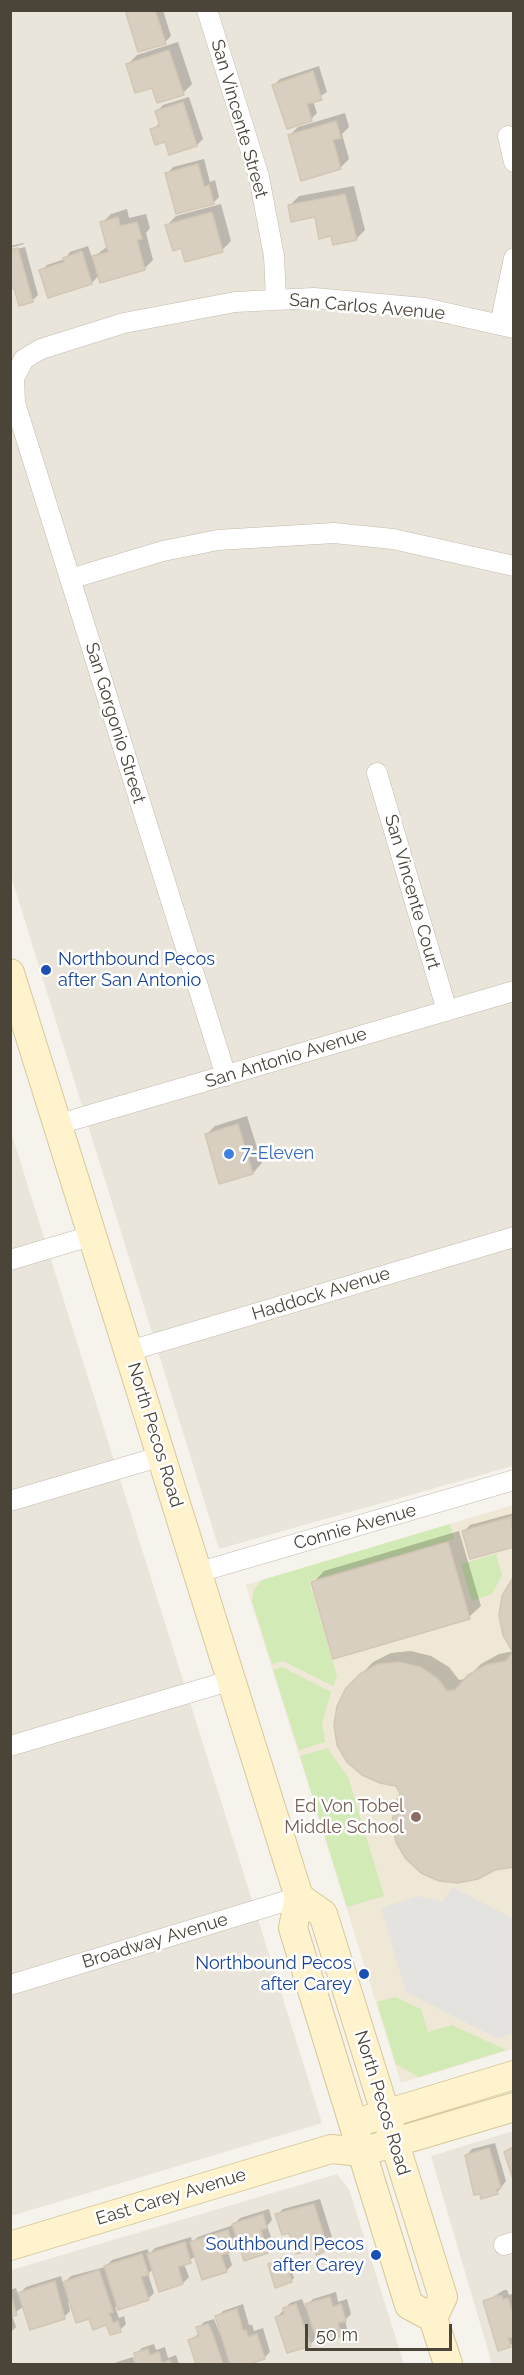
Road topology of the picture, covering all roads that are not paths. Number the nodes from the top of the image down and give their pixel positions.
1 (207, 10) edge
2 (508, 136) dead end
3 (513, 162) edge
4 (513, 258) edge
5 (276, 299) junction
6 (507, 326) edge
7 (18, 369) joint
8 (513, 566) edge
9 (70, 579) junction
10 (377, 774) dead end
11 (10, 973) edge
12 (513, 991) edge
13 (447, 1011) junction
14 (16, 1013) edge
15 (226, 1076) junction
16 (59, 1124) junction
17 (94, 1235) junction
18 (513, 1237) edge
19 (10, 1260) edge
20 (129, 1351) junction
21 (162, 1456) junction
22 (513, 1480) edge
23 (10, 1501) edge
24 (196, 1573) junction
25 (229, 1681) junction
26 (10, 1746) edge
27 (298, 1897) junction
28 (10, 1986) edge
29 (513, 2075) edge
30 (513, 2107) edge
31 (386, 2114) junction
32 (353, 2123) junction
33 (395, 2142) junction
34 (331, 2149) junction
35 (362, 2152) junction
36 (10, 2246) edge
37 (433, 2318) junction
38 (443, 2363) edge

1 - 5 street, San Vincente Street
2 - 3 street
4 - 6 street
5 - 6 street, San Carlos Avenue
5 - 7 street, San Carlos Avenue
7 - 9 street, San Gorgonio Street
8 - 9 street
9 - 15 street, San Gorgonio Street
10 - 13 street, San Vincente Court
11 - 14 main road, North Pecos Road
12 - 13 street, San Antonio Avenue
13 - 15 street, San Antonio Avenue
14 - 16 main road, North Pecos Road
15 - 16 street, San Antonio Avenue
16 - 17 main road, North Pecos Road
17 - 19 street
17 - 20 main road, North Pecos Road
18 - 20 street, Haddock Avenue
20 - 21 main road, North Pecos Road
21 - 23 street
21 - 24 main road, North Pecos Road
22 - 24 street, Connie Avenue
24 - 25 main road, North Pecos Road
25 - 26 street
25 - 27 main road, North Pecos Road
27 - 28 street, Broadway Avenue
27 - 31 main road, North Pecos Road
27 - 32 main road, North Pecos Road
29 - 31 main road
30 - 33 main road, East Carey Avenue
31 - 32 main road
31 - 33 main road, North Pecos Road
32 - 34 main road
32 - 35 main road, North Pecos Road
33 - 35 main road, East Carey Avenue
33 - 37 main road, North Pecos Road
34 - 35 main road, East Carey Avenue
34 - 36 main road, East Carey Avenue
35 - 37 main road, North Pecos Road
37 - 38 main road

